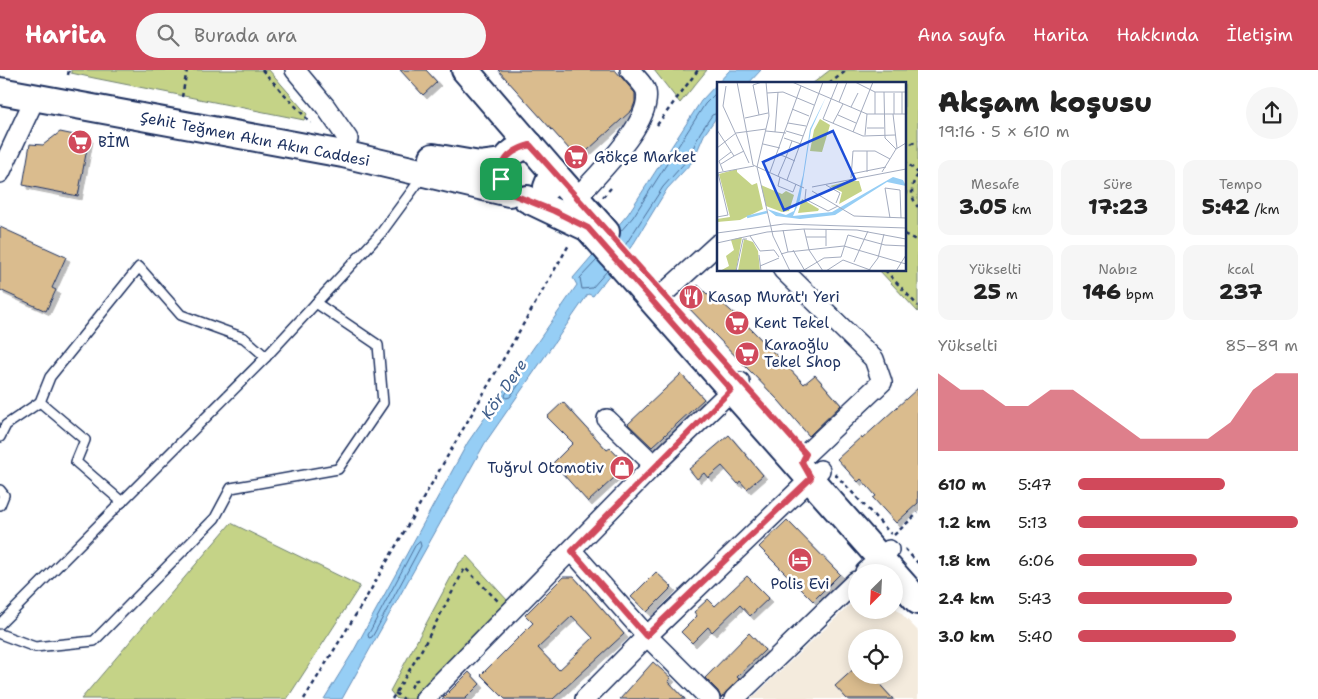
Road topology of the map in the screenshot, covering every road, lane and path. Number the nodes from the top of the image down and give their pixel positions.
1 (70, 70) edge
2 (187, 70) edge
3 (262, 70) edge
4 (295, 70) edge
5 (465, 70) edge
6 (630, 70) edge
7 (846, 70) edge
8 (0, 73) edge
9 (68, 75) dead end
10 (831, 82) edge
11 (0, 91) edge
12 (182, 97) dead end
13 (35, 98) junction
14 (311, 123) dead end
15 (8, 138) edge
16 (348, 139) junction
17 (918, 140) edge
18 (906, 147) edge
19 (514, 154) junction
20 (906, 162) edge
21 (420, 172) junction
22 (553, 172) junction
23 (0, 173) edge
24 (918, 174) edge
25 (912, 193) junction
26 (906, 194) edge
27 (518, 196) junction
28 (577, 198) junction
29 (918, 207) edge
30 (585, 230) junction
31 (906, 235) edge
32 (918, 241) edge
33 (717, 245) edge
34 (783, 271) edge
35 (886, 271) edge
36 (641, 280) junction
37 (662, 295) junction
38 (316, 303) junction
39 (918, 306) edge
40 (266, 357) junction
41 (736, 385) junction
42 (40, 402) junction
43 (607, 419) dead end
44 (0, 437) edge
45 (805, 464) junction
46 (654, 466) junction
47 (0, 490) edge
48 (122, 502) junction
49 (0, 505) edge
50 (918, 513) edge
51 (572, 551) junction
52 (882, 554) edge
53 (915, 575) edge
54 (848, 589) edge
55 (918, 601) edge
56 (511, 613) junction
57 (0, 624) edge
58 (0, 634) edge
59 (646, 636) junction
60 (395, 693) junction
61 (304, 699) edge
62 (392, 699) edge
63 (404, 699) edge
64 (424, 699) edge
65 (585, 699) edge
66 (710, 699) edge
67 (734, 699) edge

1 - 9 path
2 - 12 path
3 - 14 path
4 - 16 street
5 - 19 main road
6 - 28 street
7 - 10 path
8 - 16 main road, Şehit Teğmen Akın Akın Caddesi
11 - 13 main road, Şehit Teğmen Akın Akın Caddesi
13 - 15 street
13 - 21 main road, Şehit Teğmen Akın Akın Caddesi
15 - 23 street
16 - 19 main road, Şehit Teğmen Akın Akın Caddesi
17 - 18 path
19 - 22 main road
19 - 27 main road
20 - 24 path
21 - 27 main road, Şehit Teğmen Akın Akın Caddesi
21 - 38 lane
22 - 27 main road
22 - 28 main road
24 - 25 path
25 - 26 path
25 - 29 path
27 - 30 main road, Şehit Teğmen Akın Akın Caddesi
28 - 30 main road
30 - 36 main road
30 - 61 path
31 - 32 path
33 - 37 street
34 - 45 street
35 - 39 path
36 - 37 main road
36 - 41 main road
37 - 41 main road
38 - 40 lane
38 - 58 lane
40 - 42 lane
40 - 48 lane
41 - 45 main road
41 - 46 street
42 - 44 lane
42 - 48 lane
43 - 46 street
45 - 52 main road
45 - 59 street
46 - 51 street
47 - 49 lane
48 - 57 lane
50 - 52 path
51 - 56 street
51 - 59 street
52 - 53 main road
52 - 55 main road
54 - 67 street
56 - 60 path
56 - 64 street
59 - 65 street
59 - 66 street
60 - 62 path
60 - 63 path

